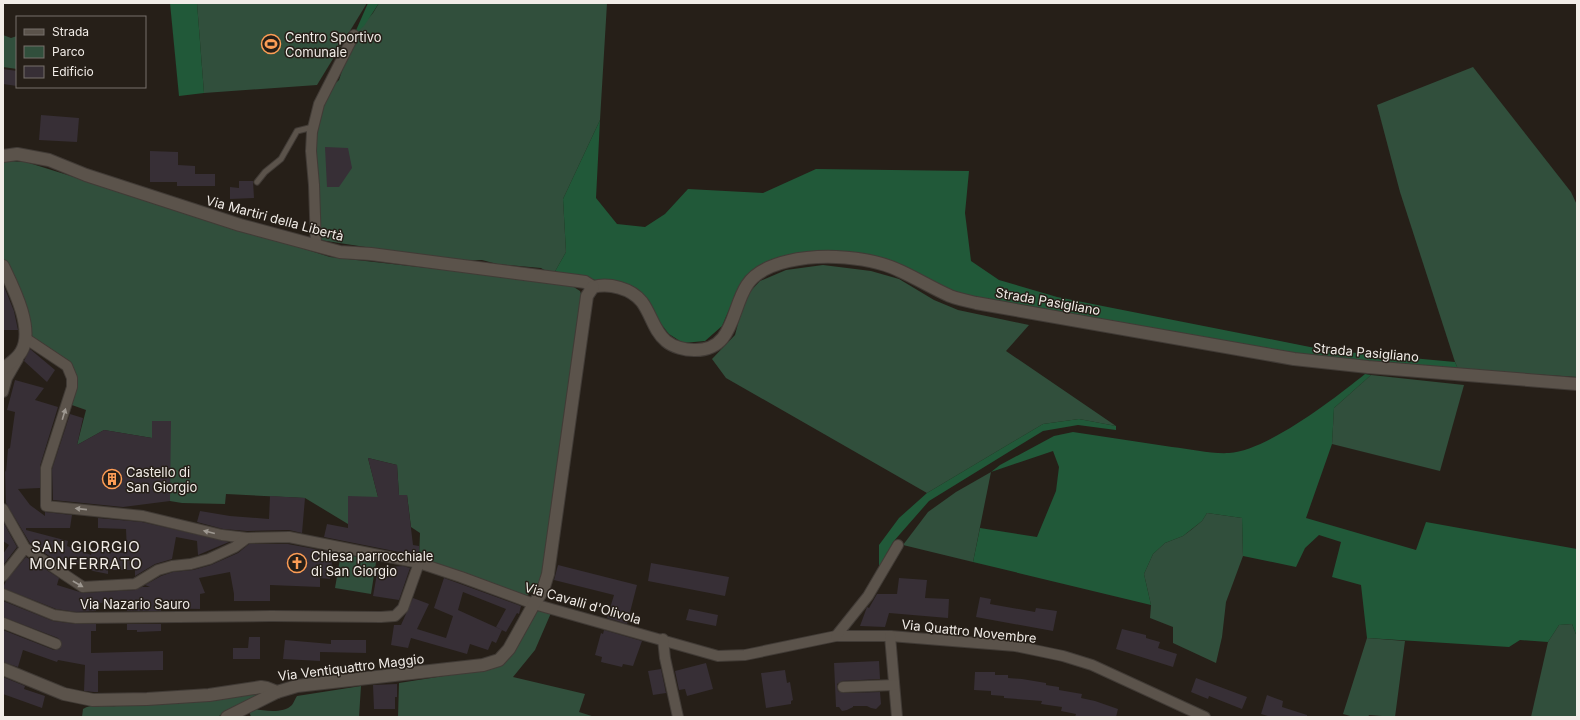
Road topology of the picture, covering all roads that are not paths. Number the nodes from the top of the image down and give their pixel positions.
1 (354, 35) dead end
2 (313, 127) junction
3 (3, 156) edge
4 (257, 182) dead end
5 (316, 246) junction
6 (3, 266) edge
7 (592, 287) junction
8 (25, 338) junction
9 (22, 352) junction
10 (3, 369) edge
11 (1577, 384) edge
12 (3, 392) edge
13 (3, 509) edge
14 (247, 538) junction
15 (898, 545) dead end
16 (25, 548) junction
17 (419, 563) junction
18 (3, 576) edge
19 (3, 594) edge
20 (534, 604) junction
21 (3, 623) edge
22 (836, 636) junction
23 (890, 636) junction
24 (663, 639) junction
25 (56, 644) dead end
26 (3, 668) edge
27 (894, 685) junction
28 (843, 687) dead end
29 (277, 692) junction
30 (227, 717) edge
31 (678, 717) edge
32 (897, 717) edge
33 (1206, 717) edge

1 - 2 street
2 - 4 lane
2 - 5 street
3 - 5 street, Via Martiri della Libertà
5 - 7 street, Via Martiri della Libertà
6 - 8 street
7 - 11 street, Strada Pasigliano
7 - 20 street, Via Ventiquattro Maggio
8 - 9 street
14 -> 8 street, Via Cavalli d'Olivola
9 - 10 street
9 - 12 street
13 - 16 street
16 -> 14 street
14 - 17 street, Via Cavalli d'Olivola
15 - 22 street
16 - 18 street
17 - 19 street, Via Nazario Sauro
17 - 20 street, Via Cavalli d'Olivola
20 - 24 street, Via Cavalli d'Olivola
20 - 29 street, Via Ventiquattro Maggio
21 - 25 street
22 - 23 street, Via Quattro Novembre
22 - 24 street, Via Cavalli d'Olivola
23 - 27 street
23 - 33 street, Via Quattro Novembre
24 - 31 street
26 - 29 street, Via Ventiquattro Maggio
27 - 28 street
27 - 32 street
29 - 30 street

